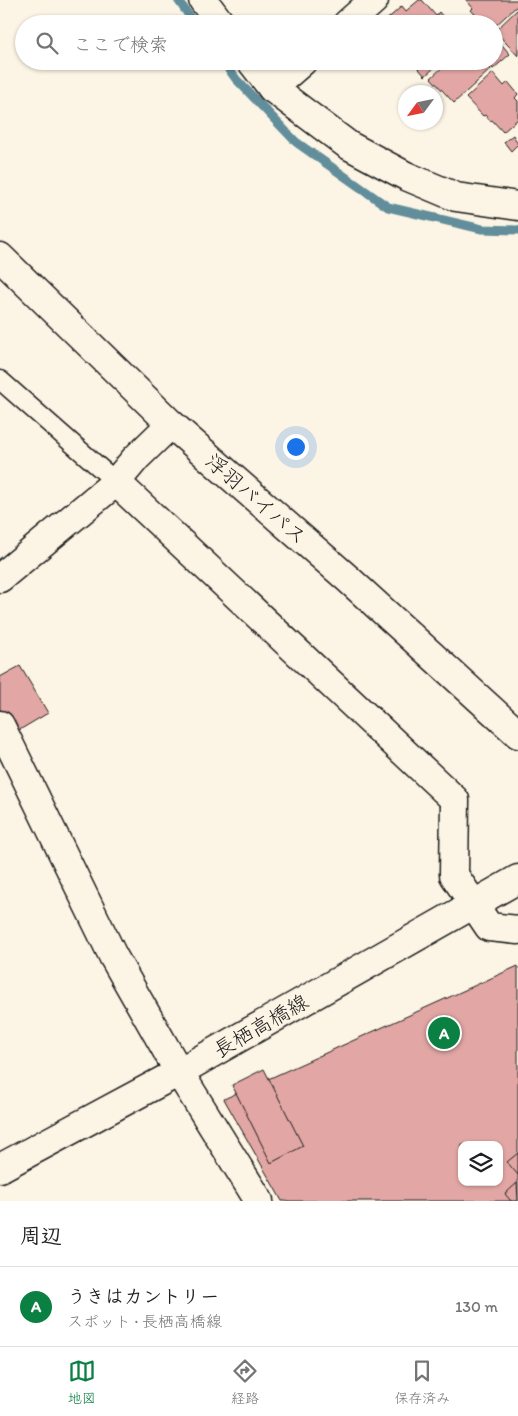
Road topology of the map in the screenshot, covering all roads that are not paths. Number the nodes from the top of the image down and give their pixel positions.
1 (202, 0) edge
2 (374, 0) edge
3 (214, 15) edge
4 (357, 15) edge
5 (258, 70) edge
6 (293, 70) edge
7 (272, 88) junction
8 (518, 206) edge
9 (0, 257) edge
10 (0, 380) edge
11 (170, 424) junction
12 (116, 482) junction
13 (0, 578) edge
14 (0, 725) edge
15 (518, 734) edge
16 (518, 879) edge
17 (473, 906) junction
18 (518, 930) edge
19 (179, 1072) junction
20 (0, 1168) edge
21 (259, 1201) edge

1 - 3 main road
2 - 4 main road
5 - 7 main road
6 - 7 main road
7 - 8 main road
9 - 11 main road, 浮羽バイパス
10 - 12 lane
11 - 12 main road
11 - 15 main road, 浮羽バイパス
12 - 13 main road
12 - 17 main road
14 - 19 main road
16 - 17 main road, 長栖高橋線
17 - 18 main road
17 - 19 main road, 長栖高橋線
19 - 20 main road, 長栖高橋線
19 - 21 main road

